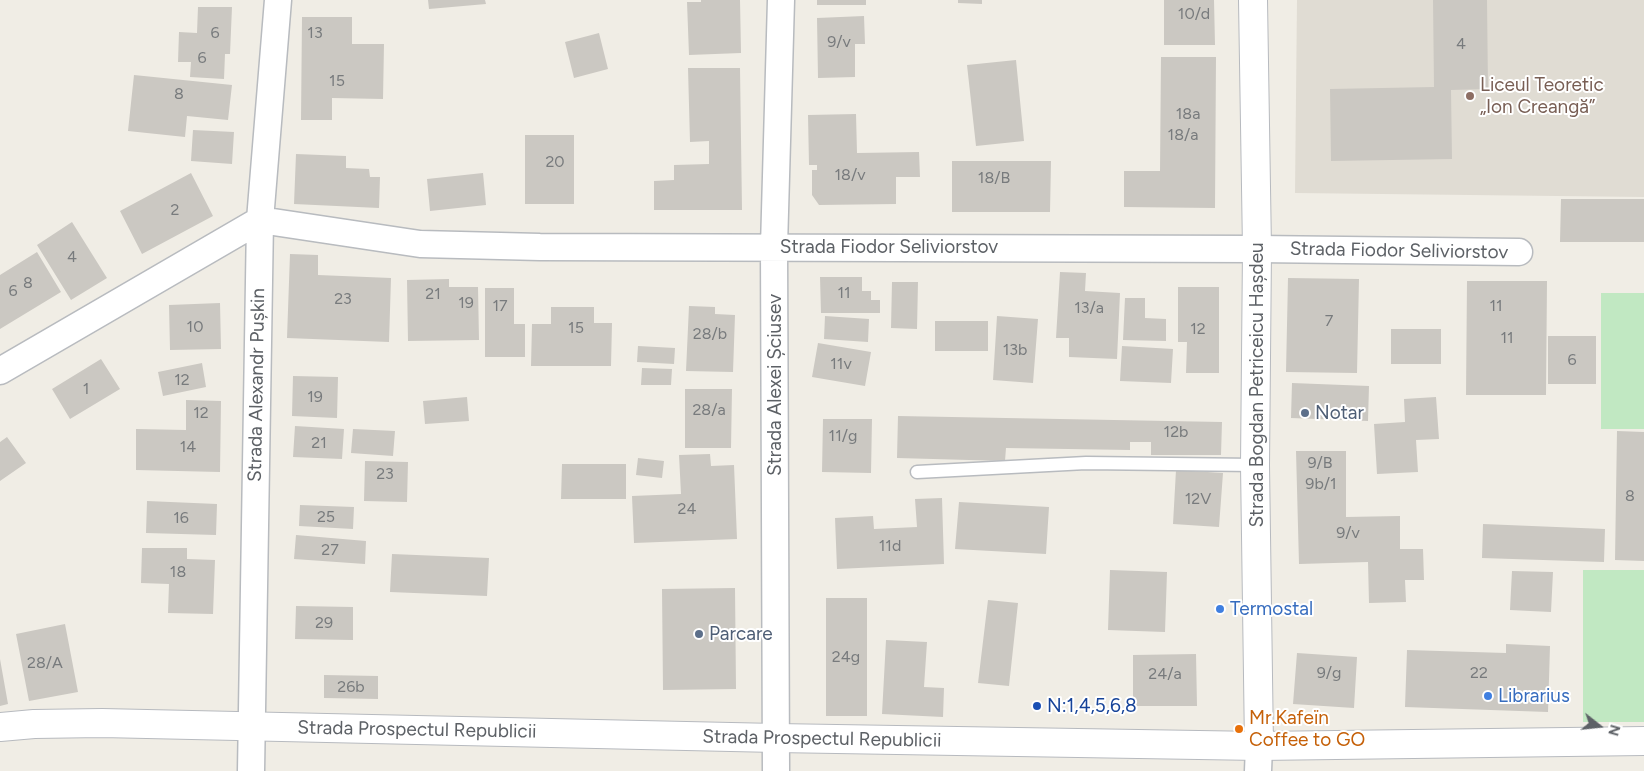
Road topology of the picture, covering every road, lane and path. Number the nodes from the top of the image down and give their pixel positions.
1 (278, 0) edge
2 (781, 0) edge
3 (1253, 0) edge
4 (260, 220) junction
5 (774, 247) junction
6 (1257, 249) junction
7 (1519, 252) dead end
8 (0, 371) edge
9 (1255, 465) junction
10 (917, 472) dead end
11 (0, 727) edge
12 (251, 727) junction
13 (776, 738) junction
14 (1644, 740) edge
15 (1259, 758) edge
16 (251, 771) edge
17 (776, 771) edge

1 - 4 street, Strada Alexandr Pușkin
2 - 5 street, Strada Alexei Șciusev
3 - 6 main road, Strada Bogdan Petriceicu Hașdeu
4 - 5 street, Strada Fiodor Seliviorstov
4 - 8 street
4 - 12 street, Strada Alexandr Pușkin
5 - 6 street, Strada Fiodor Seliviorstov
5 - 13 street, Strada Alexei Șciusev
6 - 7 street, Strada Fiodor Seliviorstov
6 - 9 main road, Strada Bogdan Petriceicu Hașdeu
9 - 10 lane
9 - 15 main road, Strada Bogdan Petriceicu Hașdeu
11 - 12 main road, Strada Prospectul Republicii
12 - 13 main road, Strada Prospectul Republicii
12 - 16 street, Strada Alexandr Pușkin
13 - 15 main road, Strada Prospectul Republicii
13 - 17 street, Strada Alexei Șciusev
14 - 15 main road, Strada Prospectul Republicii

